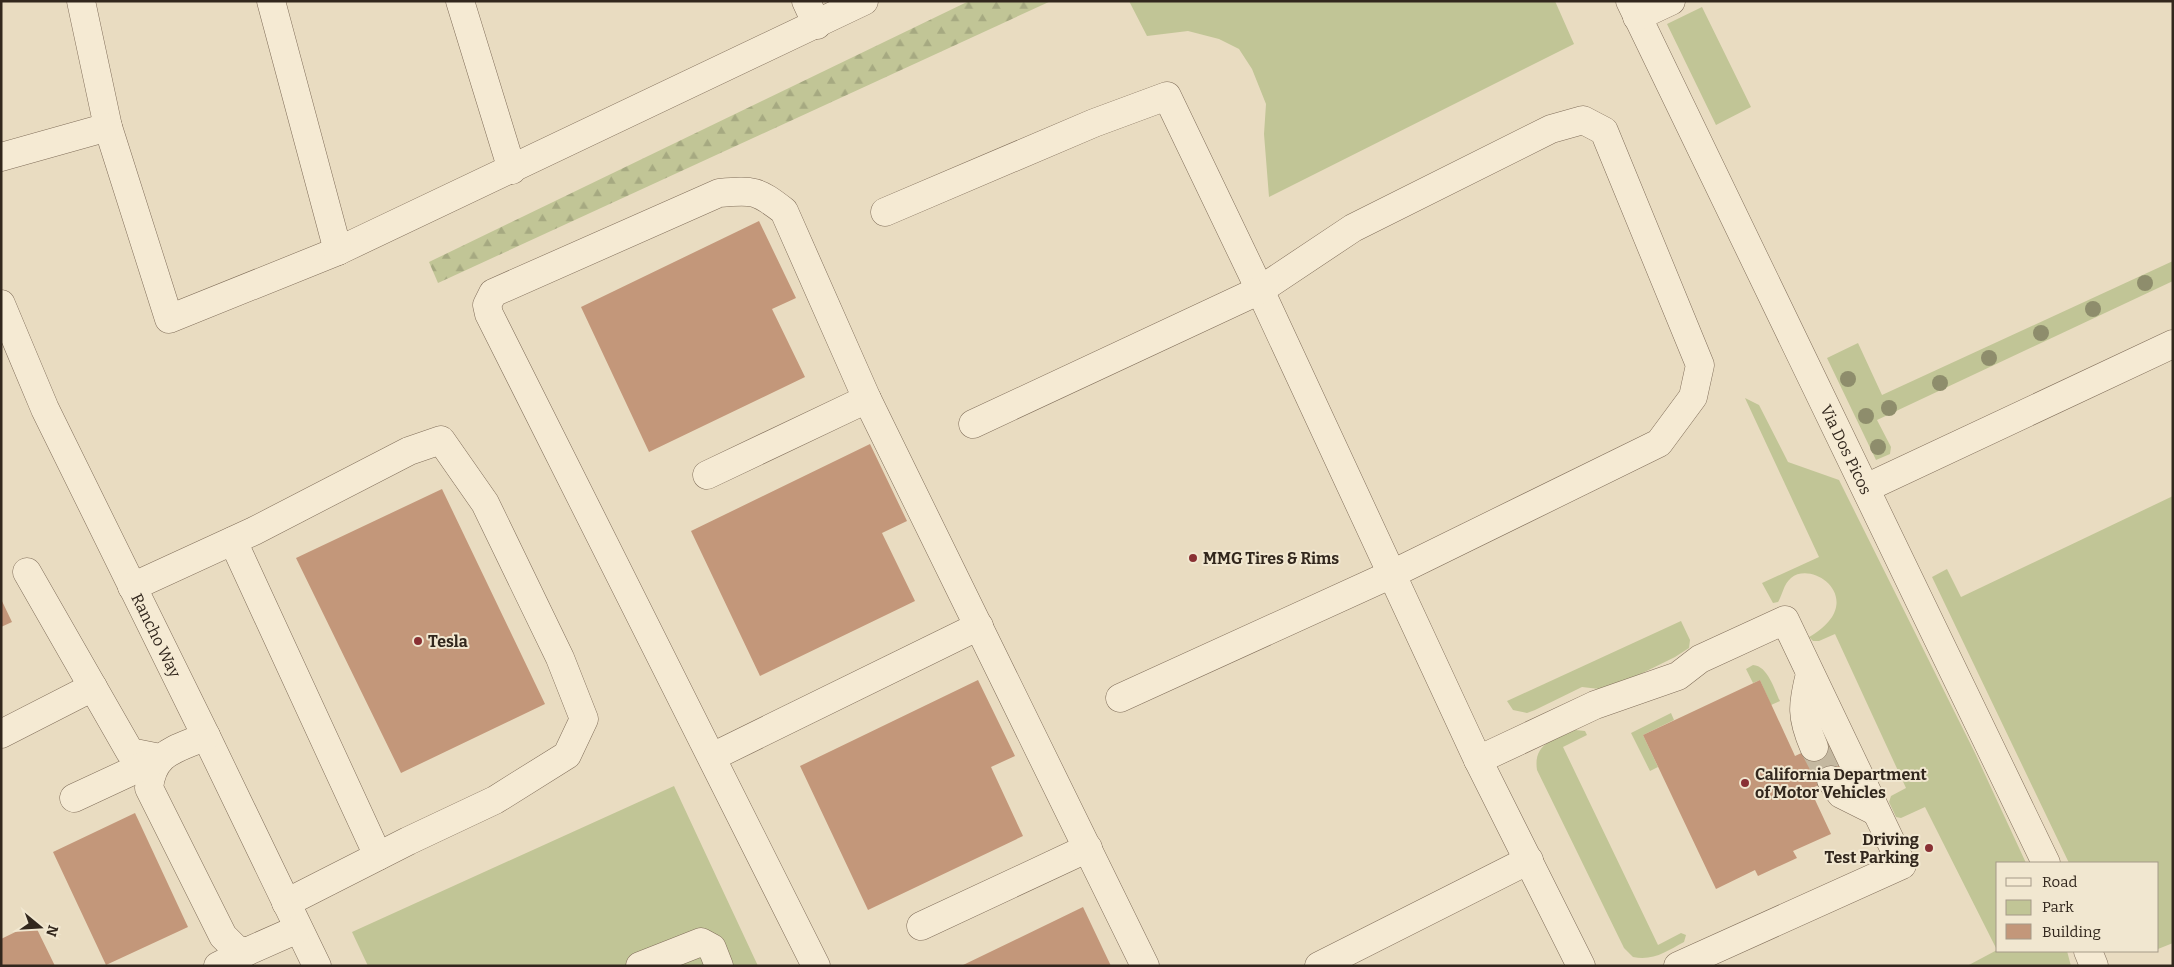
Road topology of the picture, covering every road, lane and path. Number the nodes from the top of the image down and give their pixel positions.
1 (81, 1) edge
2 (271, 1) edge
3 (460, 1) edge
4 (864, 1) edge
5 (1671, 1) edge
6 (811, 13) edge
7 (1637, 18) edge
8 (108, 126) junction
9 (1, 157) edge
10 (512, 170) junction
11 (885, 212) dead end
12 (338, 251) junction
13 (1260, 290) junction
14 (1, 304) edge
15 (2173, 344) edge
16 (867, 399) junction
17 (973, 424) dead end
18 (707, 475) dead end
19 (1866, 488) junction
20 (233, 541) junction
21 (27, 572) dead end
22 (1392, 574) junction
23 (132, 587) junction
24 (979, 626) junction
25 (1810, 674) junction
26 (93, 687) junction
27 (1120, 698) dead end
28 (1, 734) edge
29 (206, 736) junction
30 (1814, 747) tunnel mouth
31 (712, 757) junction
32 (160, 758) junction
33 (1478, 760) junction
34 (1830, 780) tunnel mouth
35 (74, 798) dead end
36 (1875, 812) junction
37 (1088, 848) junction
38 (378, 856) junction
39 (1529, 860) junction
40 (2046, 862) edge
41 (286, 903) junction
42 (921, 926) dead end
43 (298, 928) junction
44 (246, 952) junction
45 (2088, 952) edge
46 (218, 966) edge
47 (316, 966) edge
48 (640, 966) edge
49 (719, 966) edge
50 (816, 966) edge
51 (1145, 966) edge
52 (1319, 966) edge
53 (1581, 966) edge
54 (1678, 966) edge
55 (2094, 966) edge

1 - 8 street
2 - 12 street
3 - 10 street
4 - 6 street
5 - 7 street
6 - 10 street
7 - 19 street, Via Dos Picos
8 - 9 street
8 - 12 street
10 - 12 street
11 - 13 street
13 - 17 street
13 - 22 street
13 - 22 street
14 - 23 street, Rancho Way
15 - 19 street
16 - 18 street
16 - 24 street
16 - 31 street
19 - 40 street, Via Dos Picos
20 - 23 street
20 - 38 street
20 - 38 street
21 - 26 street
22 - 27 street
22 - 33 street
23 - 29 street, Rancho Way
24 - 31 street
24 - 37 street
25 - 30 street
25 - 33 street
25 - 36 street
26 - 28 street
26 - 32 street
29 - 32 street
29 - 41 street, Rancho Way
31 - 50 street
32 - 35 street
32 - 44 street
33 - 39 street
34 - 36 street
36 - 54 street
37 - 42 street
37 - 51 street
38 - 41 street
39 - 52 street
39 - 53 street
41 - 43 street, Rancho Way
43 - 44 street
43 - 47 street, Rancho Way
44 - 46 street
45 - 55 street
48 - 49 street

